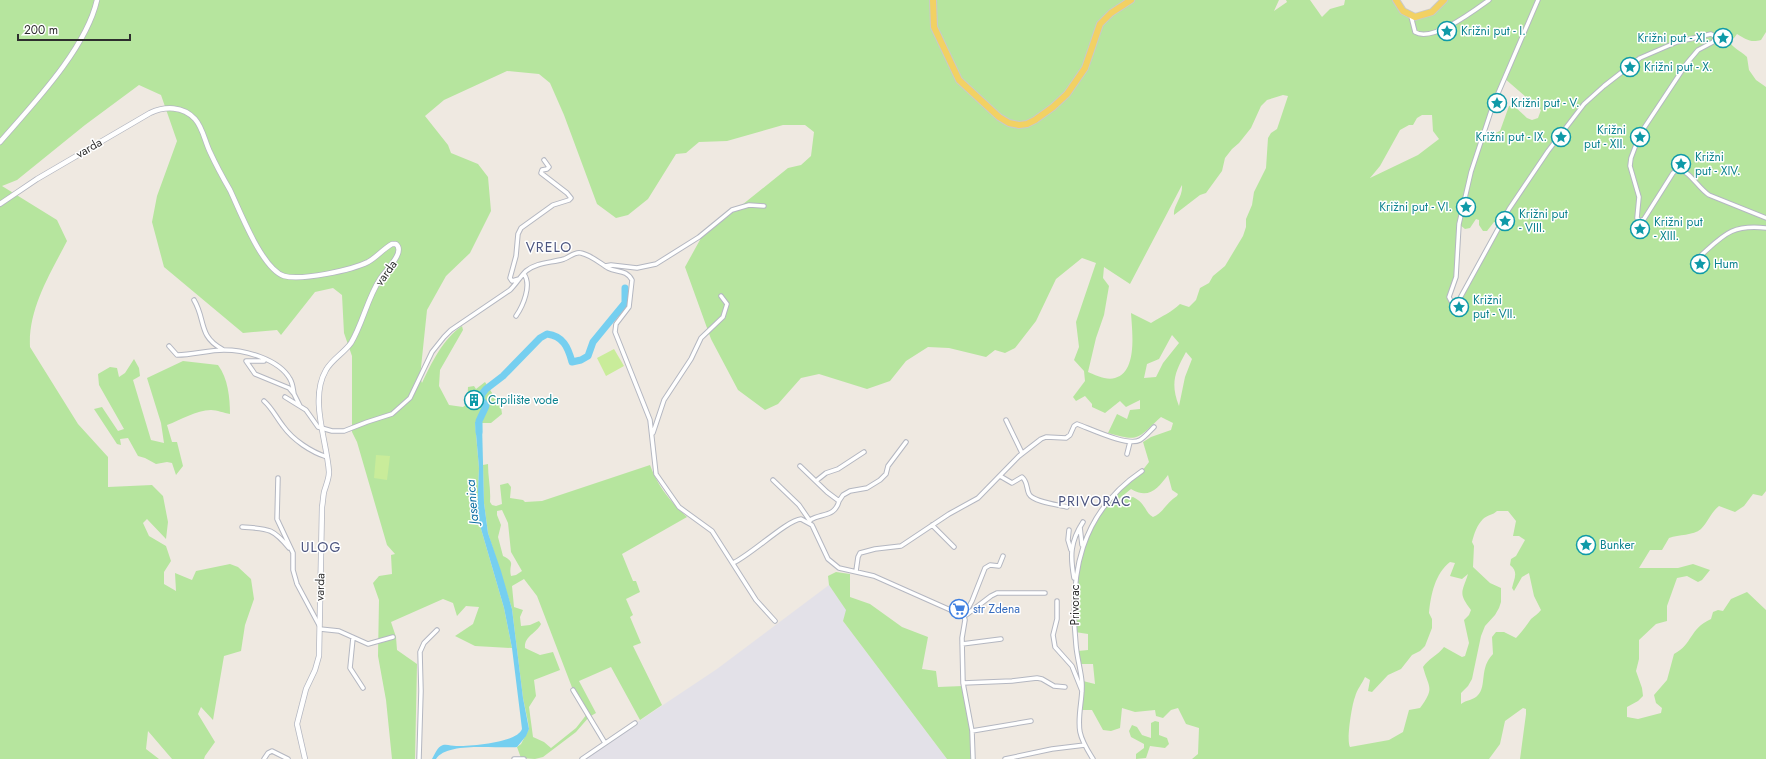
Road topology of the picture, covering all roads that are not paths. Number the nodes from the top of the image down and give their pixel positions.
1 (97, 0) edge
2 (933, 0) edge
3 (1131, 0) edge
4 (1396, 0) edge
5 (1444, 0) edge
6 (1489, 0) edge
7 (1538, 0) edge
8 (1411, 16) junction
9 (0, 142) edge
10 (544, 160) dead end
11 (0, 204) edge
12 (764, 206) dead end
13 (1766, 218) edge
14 (1766, 228) edge
15 (1698, 258) dead end
16 (605, 266) junction
17 (524, 274) junction
18 (520, 278) junction
19 (721, 296) dead end
20 (194, 300) dead end
21 (516, 316) dead end
22 (169, 346) dead end
23 (223, 350) junction
24 (268, 361) junction
25 (294, 394) junction
26 (285, 397) dead end
27 (264, 401) dead end
28 (301, 407) junction
29 (1006, 420) dead end
30 (1154, 427) dead end
31 (321, 429) junction
32 (652, 435) junction
33 (906, 442) dead end
34 (1130, 442) junction
35 (864, 452) dead end
36 (1022, 453) junction
37 (1127, 454) dead end
38 (327, 457) junction
39 (800, 466) dead end
40 (1142, 471) dead end
41 (1000, 476) junction
42 (278, 478) dead end
43 (773, 480) dead end
44 (816, 481) junction
45 (839, 501) junction
46 (1067, 507) dead end
47 (810, 521) junction
48 (1083, 522) dead end
49 (932, 525) junction
50 (1080, 526) junction
51 (242, 527) dead end
52 (1069, 530) dead end
53 (954, 547) dead end
54 (1082, 548) junction
55 (1071, 551) junction
56 (293, 553) junction
57 (1003, 556) dead end
58 (733, 563) junction
59 (856, 571) junction
60 (1074, 581) junction
61 (1045, 593) dead end
62 (1057, 601) dead end
63 (964, 616) junction
64 (775, 621) dead end
65 (319, 627) junction
66 (437, 630) dead end
67 (393, 637) dead end
68 (354, 638) junction
69 (1001, 639) dead end
70 (962, 644) junction
71 (963, 683) junction
72 (1065, 687) dead end
73 (363, 688) dead end
74 (573, 690) dead end
75 (1083, 693) junction
76 (1032, 721) dead end
77 (635, 723) dead end
78 (972, 731) junction
79 (605, 743) junction
80 (1085, 745) junction
81 (264, 759) edge
82 (288, 759) edge
83 (306, 759) edge
84 (419, 759) edge
85 (514, 759) edge
86 (524, 759) edge
87 (582, 759) edge
88 (973, 759) edge
89 (1006, 759) edge
90 (1093, 759) edge

1 - 9 street
2 - 3 main road
4 - 8 main road
5 - 8 main road
6 - 8 street
7 - 13 street
10 - 18 street
11 - 31 street, varda
12 - 16 street
14 - 15 street
16 - 17 street
16 - 32 street
17 - 18 street
17 - 21 street
18 - 31 street
19 - 32 street
20 - 23 street
22 - 23 street
23 - 24 street
24 - 25 street
24 - 25 street
25 - 28 street
26 - 28 street
27 - 38 street
28 - 31 street
29 - 36 street
30 - 34 street
31 - 38 street, varda
32 - 58 street
33 - 45 street
34 - 36 street
34 - 37 street
35 - 44 street
36 - 41 street
38 - 65 street, varda
39 - 44 street
40 - 54 street, Privorac
41 - 46 street
41 - 49 street
42 - 56 street
43 - 47 street
44 - 45 street
45 - 47 street
47 - 58 street
47 - 59 street
48 - 50 street
49 - 53 street
49 - 59 street
50 - 54 street
50 - 55 street
51 - 56 street
52 - 55 street
54 - 60 street, Privorac
55 - 60 street
56 - 65 street
57 - 63 street
58 - 64 street
59 - 63 street
60 - 75 street, Privorac
61 - 63 street
62 - 75 street
63 - 70 street
65 - 68 street
65 - 83 street, varda
66 - 84 street
67 - 68 street
68 - 73 street
69 - 70 street
70 - 71 street
71 - 72 street
71 - 78 street
74 - 79 street
75 - 80 street, Privorac
76 - 78 street
77 - 79 street
78 - 88 street
79 - 87 street
80 - 89 street
80 - 90 street, Privorac
81 - 82 street
85 - 86 street

